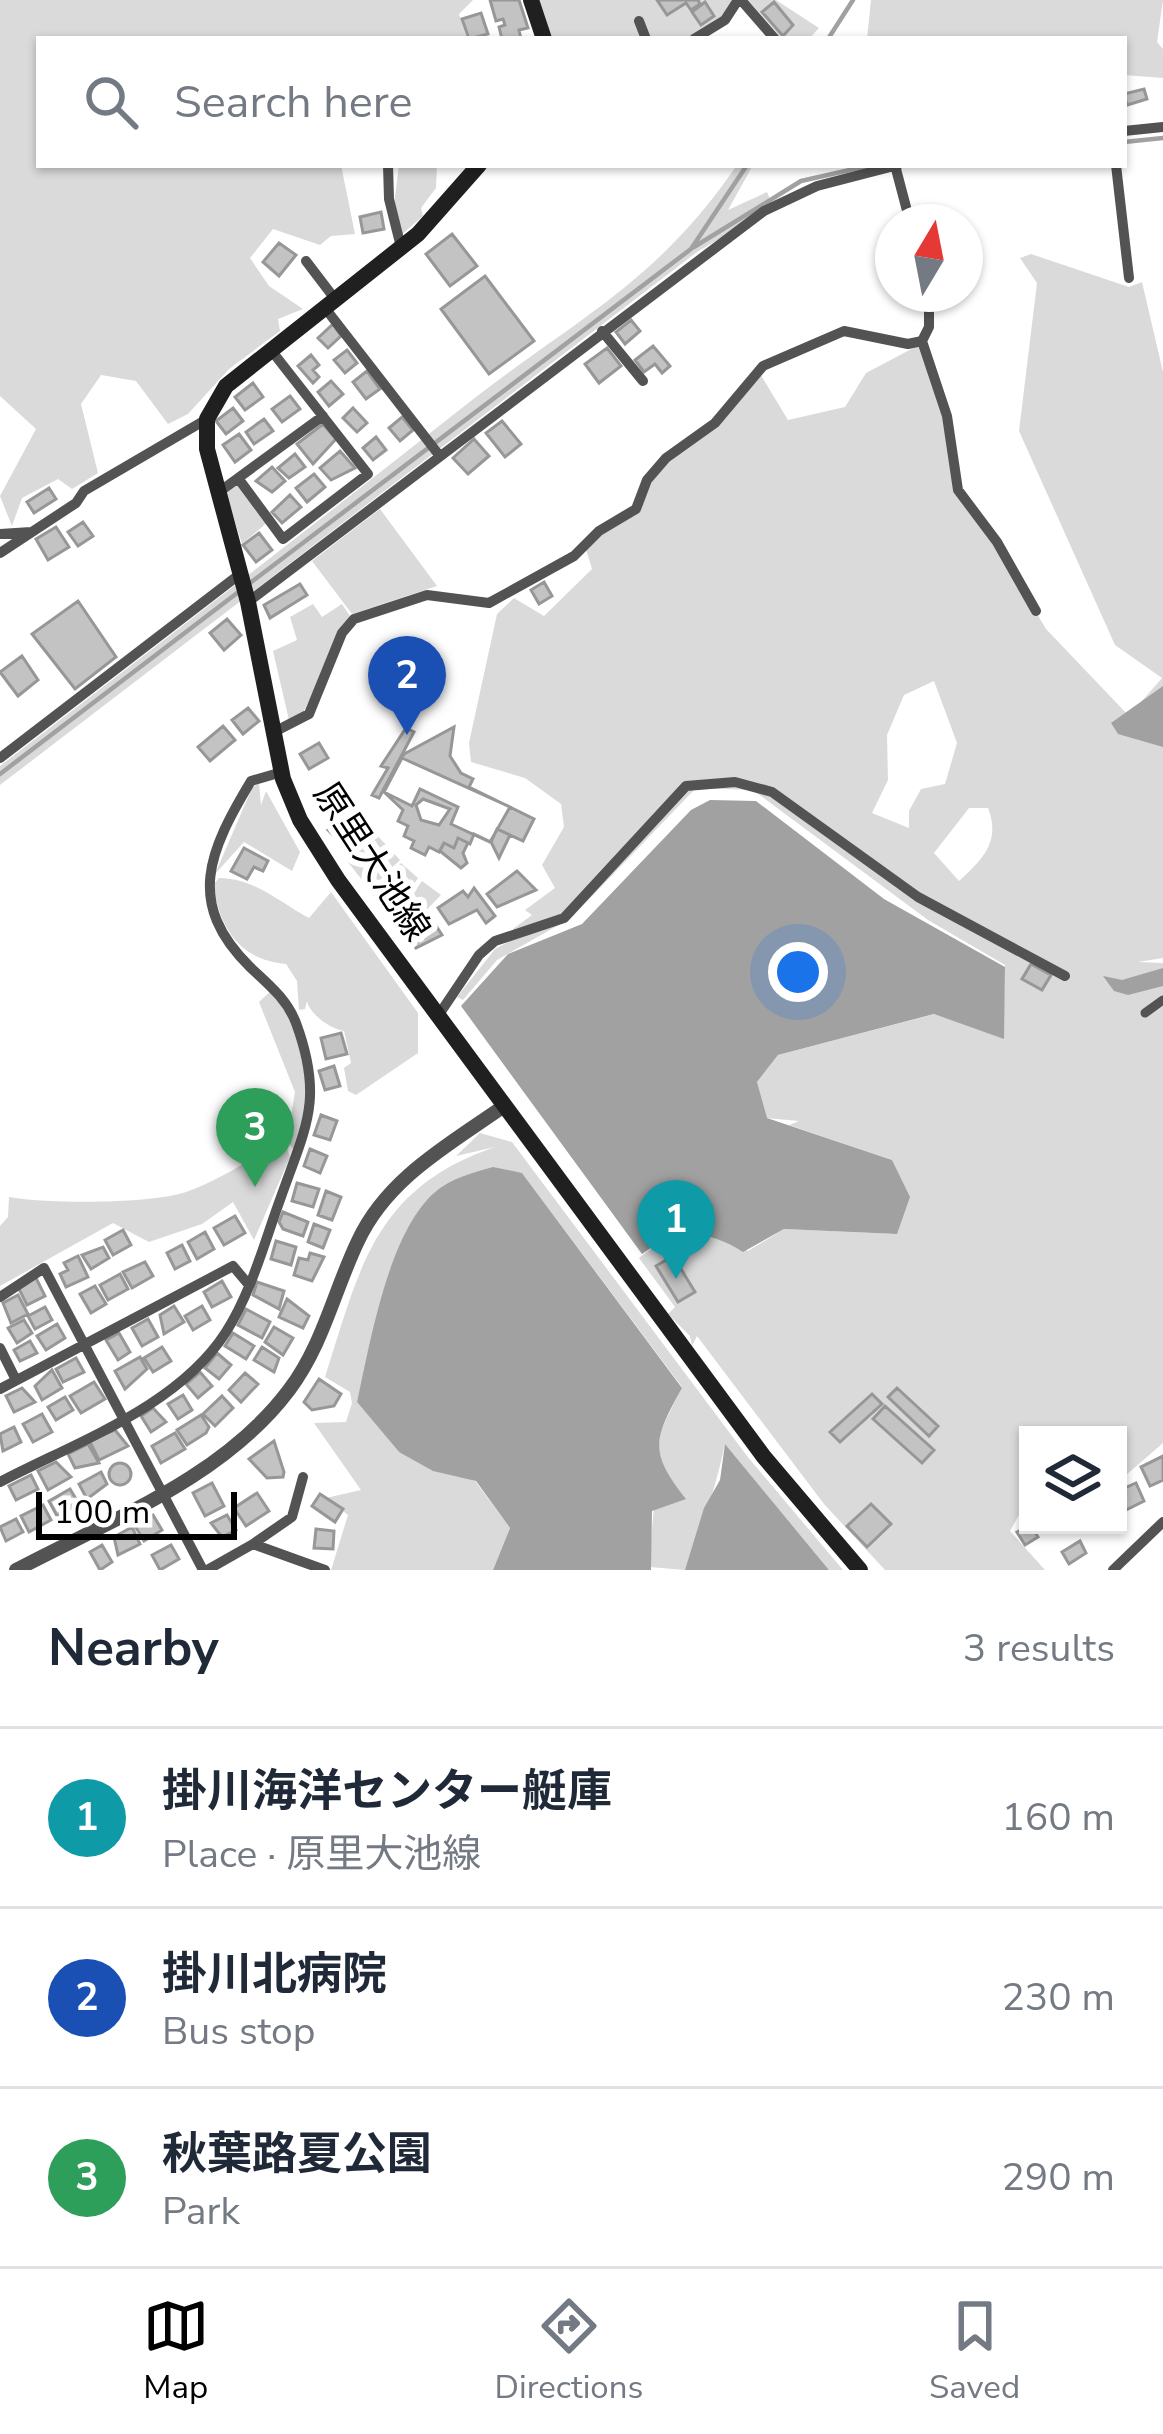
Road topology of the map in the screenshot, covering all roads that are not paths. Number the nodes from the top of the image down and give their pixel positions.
1 (531, 0) edge
2 (739, 0) edge
3 (639, 22) dead end
4 (543, 36) edge
5 (645, 36) edge
6 (699, 36) edge
7 (773, 36) edge
8 (1163, 127) edge
9 (1127, 131) edge
10 (388, 168) edge
11 (476, 168) edge
12 (893, 168) edge
13 (897, 168) edge
14 (1116, 168) edge
15 (906, 204) edge
16 (401, 247) junction
17 (306, 261) dead end
18 (1129, 278) dead end
19 (330, 303) junction
20 (929, 312) edge
21 (602, 331) junction
22 (922, 341) junction
23 (271, 350) junction
24 (643, 381) dead end
25 (323, 416) junction
26 (207, 419) junction
27 (439, 454) junction
28 (238, 478) junction
29 (219, 492) junction
30 (33, 531) junction
31 (0, 534) edge
32 (0, 553) edge
33 (241, 577) junction
34 (248, 601) junction
35 (1036, 611) dead end
36 (274, 732) junction
37 (0, 758) edge
38 (282, 772) junction
39 (1065, 976) dead end
40 (1163, 1000) edge
41 (1145, 1013) dead end
42 (438, 1016) junction
43 (504, 1106) junction
44 (249, 1285) junction
45 (0, 1297) edge
46 (85, 1344) junction
47 (0, 1348) edge
48 (16, 1381) junction
49 (0, 1389) edge
50 (124, 1417) junction
51 (303, 1477) dead end
52 (0, 1482) edge
53 (161, 1493) junction
54 (1163, 1522) edge
55 (253, 1544) junction
56 (223, 1566) edge
57 (16, 1570) edge
58 (205, 1570) edge
59 (325, 1570) edge
60 (860, 1570) edge
61 (1113, 1570) edge

1 - 4 main road
2 - 6 street
2 - 7 street
3 - 5 street
8 - 9 street
10 - 16 street
11 - 16 main road
12 - 21 street
13 - 15 street
14 - 18 street
16 - 19 main road
17 - 19 street
19 - 23 main road
19 - 27 street
20 - 22 street
21 - 24 street
21 - 27 street
22 - 35 street
22 - 36 street
23 - 25 street
23 - 26 main road
25 - 28 street
25 - 28 street
26 - 29 main road, 原里大池線
26 - 30 street
27 - 34 street
28 - 29 street
29 - 33 main road, 原里大池線
30 - 31 street
30 - 32 street
33 - 34 main road, 原里大池線
33 - 37 street
34 - 36 main road, 原里大池線
36 - 38 main road, 原里大池線
38 - 42 main road, 原里大池線
38 - 44 street
39 - 42 street
40 - 41 street
42 - 43 main road, 原里大池線
43 - 53 street
43 - 60 main road, 原里大池線
44 - 46 street
44 - 50 street
45 - 46 street
46 - 48 street
46 - 50 street
47 - 48 street
48 - 49 street
50 - 52 street
50 - 53 street
51 - 55 street
53 - 57 street
53 - 58 street
54 - 61 street
55 - 56 street
55 - 59 street
56 - 58 street

